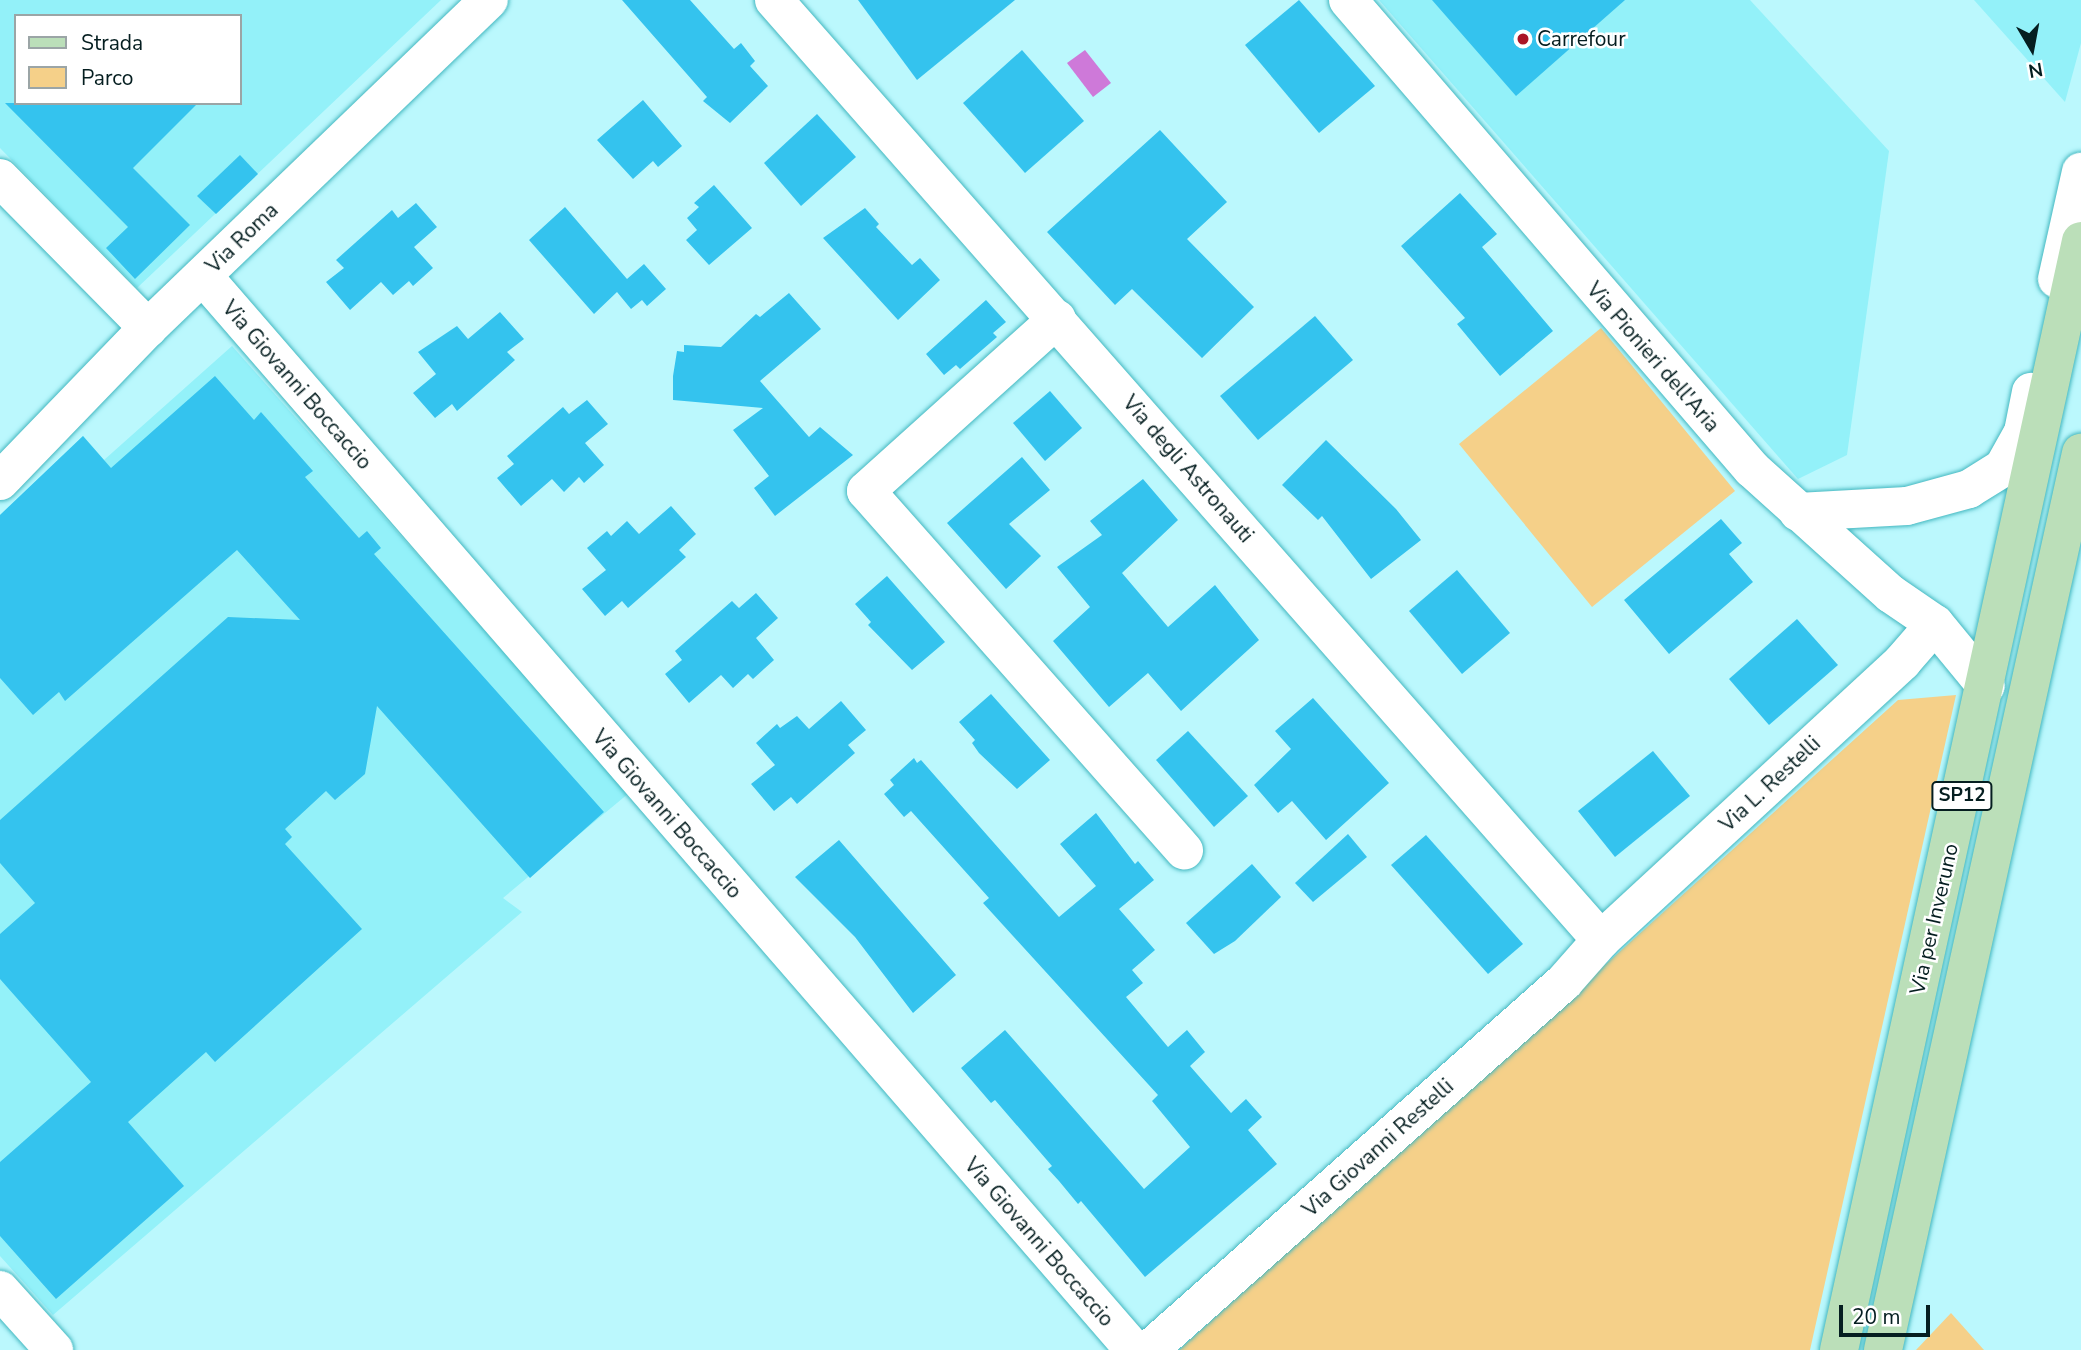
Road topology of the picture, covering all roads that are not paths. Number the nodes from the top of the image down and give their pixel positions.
1 (489, 0) edge
2 (774, 0) edge
3 (1348, 0) edge
4 (2081, 172) edge
5 (0, 178) edge
6 (2081, 241) edge
7 (203, 276) junction
8 (1057, 319) junction
9 (148, 328) junction
10 (2081, 453) edge
11 (0, 481) edge
12 (1798, 512) junction
13 (1935, 625) junction
14 (1986, 686) junction
15 (1184, 851) dead end
16 (1601, 940) junction
17 (0, 1290) edge
18 (54, 1350) edge
19 (1134, 1350) edge
20 (1149, 1350) edge
21 (1839, 1350) edge
22 (1882, 1350) edge

1 - 7 street, Via Roma
2 - 8 street, Via degli Astronauti
3 - 12 street, Via Pionieri dell'Aria
4 - 12 street
5 - 9 street
6 - 14 main road, Via per Inveruno / SP12
7 - 9 street, Via Roma
7 - 19 street, Via Giovanni Boccaccio
8 - 15 street
8 - 16 street, Via degli Astronauti
9 - 11 street, Via Roma
10 - 22 main road, Via per Inveruno / SP12
12 - 13 street, Via Pionieri dell'Aria
13 - 14 street, Via Pionieri dell'Aria
13 - 16 street, Via L. Restelli
14 - 21 main road, Via per Inveruno / SP12
16 - 20 street, Via Giovanni Restelli
17 - 18 street

